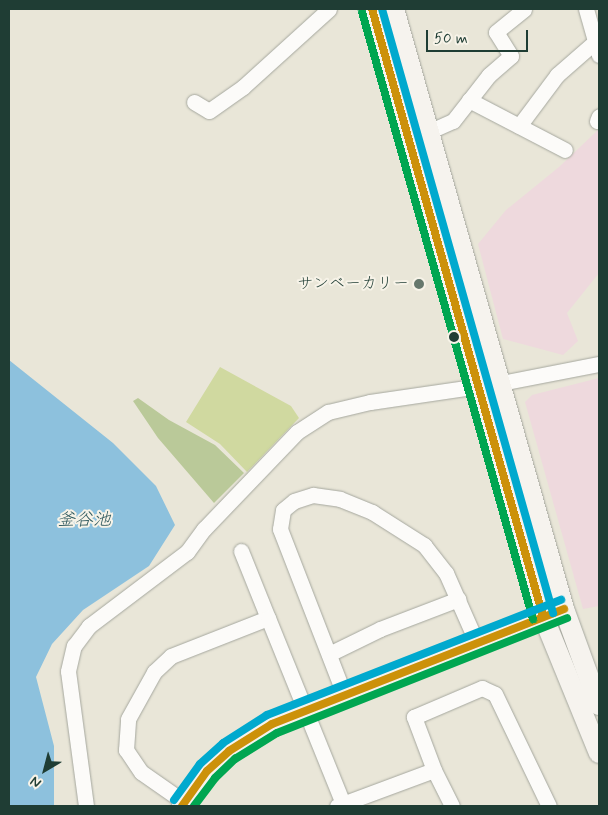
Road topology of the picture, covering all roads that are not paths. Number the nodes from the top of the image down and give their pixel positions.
1 (329, 9) edge
2 (372, 9) edge
3 (394, 9) edge
4 (524, 9) edge
5 (586, 9) edge
6 (598, 48) edge
7 (469, 100) junction
8 (194, 102) dead end
9 (519, 126) junction
10 (428, 132) junction
11 (565, 150) dead end
12 (599, 364) edge
13 (501, 383) junction
14 (480, 386) junction
15 (241, 551) dead end
16 (458, 599) junction
17 (564, 609) junction
18 (543, 616) junction
19 (268, 618) junction
20 (476, 641) junction
21 (329, 654) junction
22 (344, 694) junction
23 (599, 705) edge
24 (306, 709) junction
25 (599, 753) edge
26 (434, 770) junction
27 (183, 804) edge
28 (342, 805) edge
29 (86, 806) edge
30 (452, 806) edge
31 (549, 806) edge

1 - 8 street
2 - 14 street
3 - 10 street
4 - 7 street
5 - 6 street
6 - 9 street
7 - 9 street
7 - 10 street
9 - 11 street
10 - 13 street
12 - 13 street
13 - 14 street
13 - 17 street
14 - 18 street
14 - 29 street
15 - 19 street
16 - 20 street
16 - 21 street
16 - 21 street
17 - 18 street
17 - 23 street
18 - 20 street
18 - 25 street
19 - 24 street
19 - 27 street
20 - 22 street
21 - 22 street
22 - 24 street
24 - 27 street
24 - 28 street
26 - 28 street
26 - 30 street
26 - 31 street

